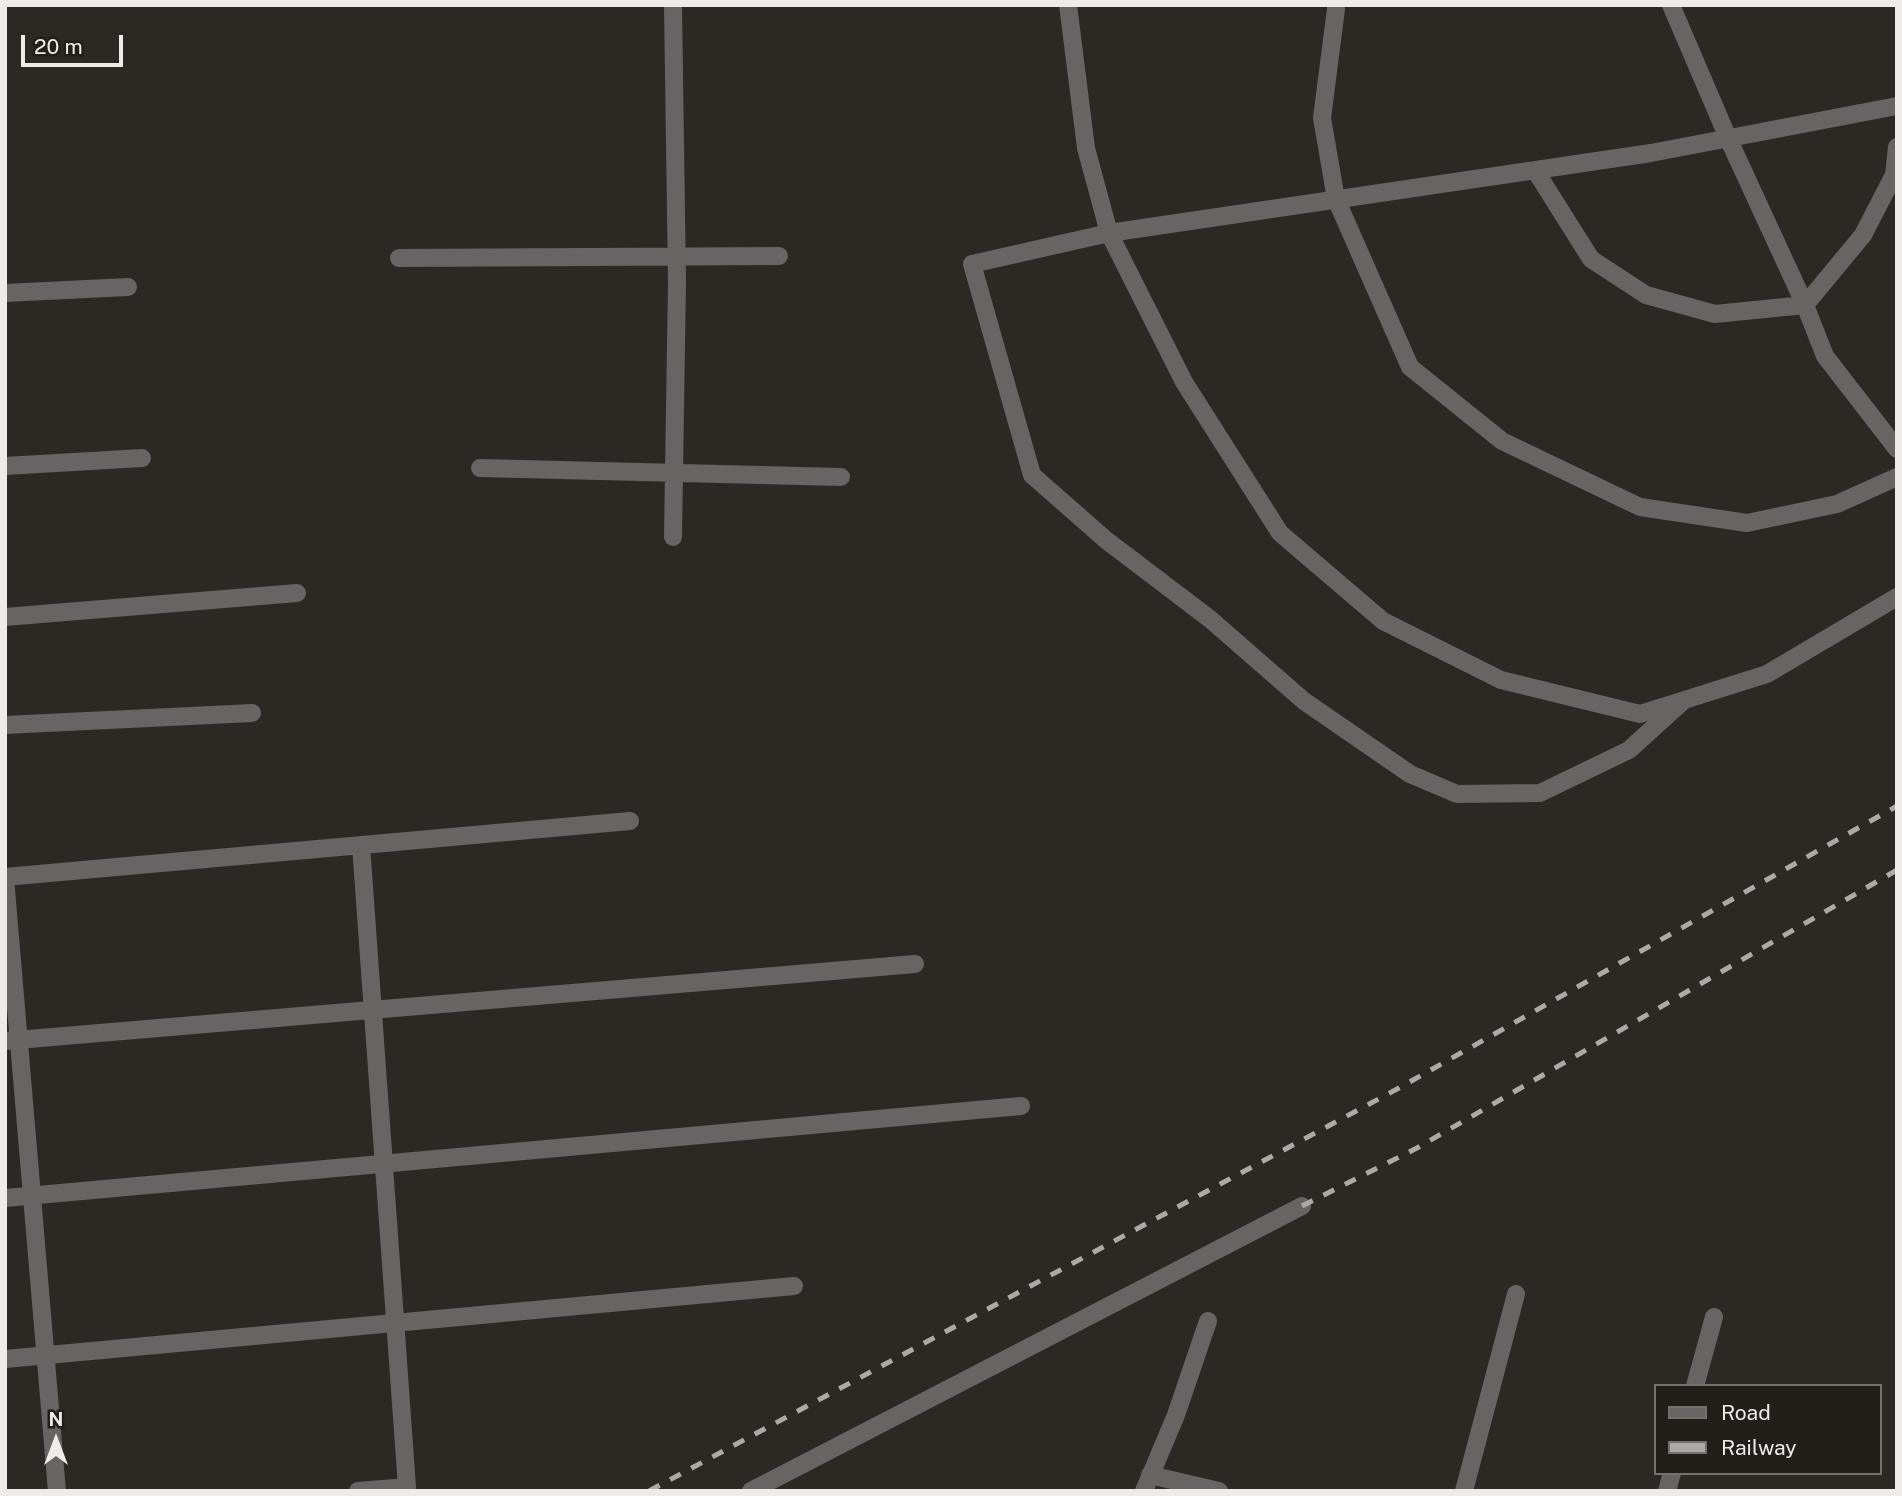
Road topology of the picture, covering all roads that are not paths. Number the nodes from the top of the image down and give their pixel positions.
1 (673, 5) edge
2 (1068, 5) edge
3 (1671, 5) edge
4 (1336, 9) dead end
5 (1897, 106) edge
6 (1728, 138) junction
7 (1897, 147) edge
8 (1535, 170) junction
9 (1336, 200) junction
10 (1109, 233) junction
11 (676, 256) junction
12 (779, 256) dead end
13 (399, 258) dead end
14 (128, 287) dead end
15 (5, 293) edge
16 (1805, 305) junction
17 (1897, 449) edge
18 (142, 458) dead end
19 (5, 466) edge
20 (480, 468) dead end
21 (674, 474) junction
22 (841, 477) dead end
23 (1897, 477) edge
24 (673, 537) dead end
25 (297, 593) dead end
26 (1897, 597) edge
27 (5, 617) edge
28 (1683, 701) junction
29 (252, 713) dead end
30 (5, 725) edge
31 (631, 821) dead end
32 (361, 845) junction
33 (5, 877) edge
34 (915, 964) dead end
35 (373, 1009) junction
36 (12, 1040) edge
37 (1021, 1106) dead end
38 (383, 1164) junction
39 (32, 1195) junction
40 (5, 1198) edge
41 (1302, 1206) dead end
42 (794, 1286) dead end
43 (1516, 1294) dead end
44 (1714, 1317) dead end
45 (1208, 1321) dead end
46 (395, 1323) junction
47 (46, 1355) junction
48 (5, 1359) edge
49 (1696, 1384) edge
50 (1147, 1483) edge
51 (57, 1491) edge
52 (358, 1491) edge
53 (751, 1491) edge
54 (1219, 1491) edge
55 (1464, 1491) edge

1 - 11 street
2 - 10 street
3 - 6 street
4 - 9 street
5 - 6 street
6 - 8 street
6 - 16 street
7 - 16 street
8 - 9 street
8 - 16 street
9 - 10 street
9 - 23 street
10 - 28 street
10 - 28 street
11 - 12 street
11 - 13 street
11 - 21 street
14 - 15 street
16 - 17 street
18 - 19 street
20 - 21 street
21 - 22 street
21 - 24 street
25 - 27 street
26 - 28 street
29 - 30 street
31 - 32 street
32 - 33 street
32 - 35 street
33 - 36 street
34 - 35 street
35 - 36 street
35 - 38 street
36 - 39 street
37 - 38 street
38 - 39 street
38 - 46 street
39 - 40 street
39 - 47 street
41 - 53 street
42 - 46 street
43 - 55 street
44 - 49 street
45 - 50 street
46 - 47 street
46 - 52 street
47 - 48 street
47 - 51 street
50 - 54 street

